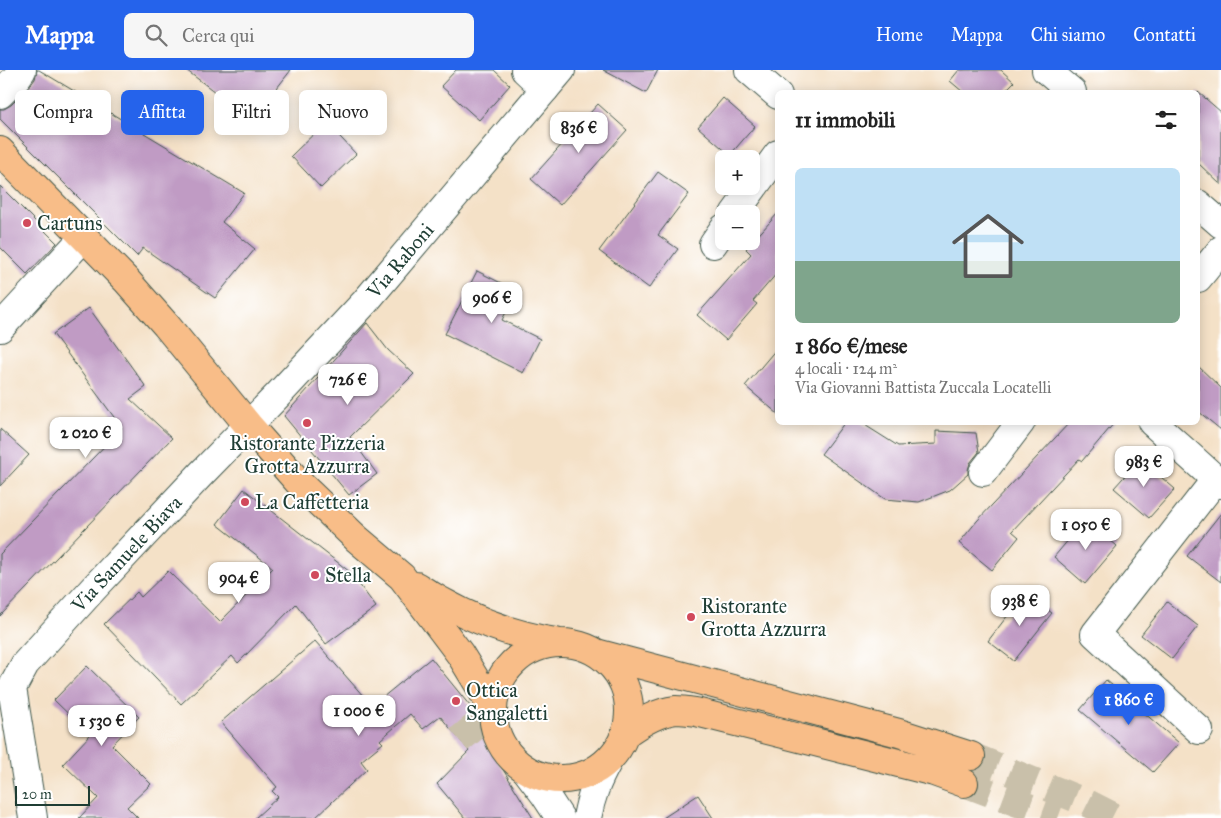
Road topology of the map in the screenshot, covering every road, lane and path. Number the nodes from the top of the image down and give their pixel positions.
1 (22, 70) edge
2 (525, 70) edge
3 (749, 70) edge
4 (1046, 70) edge
5 (553, 79) edge
6 (1070, 90) edge
7 (775, 92) edge
8 (0, 94) edge
9 (0, 151) edge
10 (775, 158) edge
11 (741, 205) edge
12 (1200, 206) edge
13 (1221, 224) edge
14 (84, 237) junction
15 (1221, 250) edge
16 (1200, 276) edge
17 (0, 328) edge
18 (248, 425) junction
19 (1019, 425) edge
20 (1155, 425) edge
21 (983, 472) dead end
22 (1218, 481) edge
23 (402, 577) junction
24 (556, 642) junction
25 (600, 654) junction
26 (6, 684) edge
27 (487, 716) junction
28 (1199, 730) dead end
29 (626, 733) junction
30 (972, 756) tunnel mouth
31 (608, 761) junction
32 (526, 770) junction
33 (964, 783) tunnel mouth
34 (33, 818) edge
35 (560, 818) edge
36 (587, 818) edge

1 - 8 street
2 - 5 street, Via Raboni
3 - 7 street
4 - 6 street
5 - 18 street, Via Raboni
9 - 14 main road
10 - 11 street
12 - 13 street
14 - 17 street
14 - 18 main road
15 - 16 street
18 - 23 main road
18 - 26 street, Via Samuele Biava
19 - 21 street
20 - 22 street
22 - 28 street
23 - 24 main road
23 - 27 main road
24 - 25 main road
24 - 27 main road
25 - 29 main road
25 - 30 main road
26 - 34 street, Via Samuele Biava
27 - 32 main road
29 - 31 main road
29 - 33 main road
31 - 32 main road
31 - 36 street
32 - 35 street

